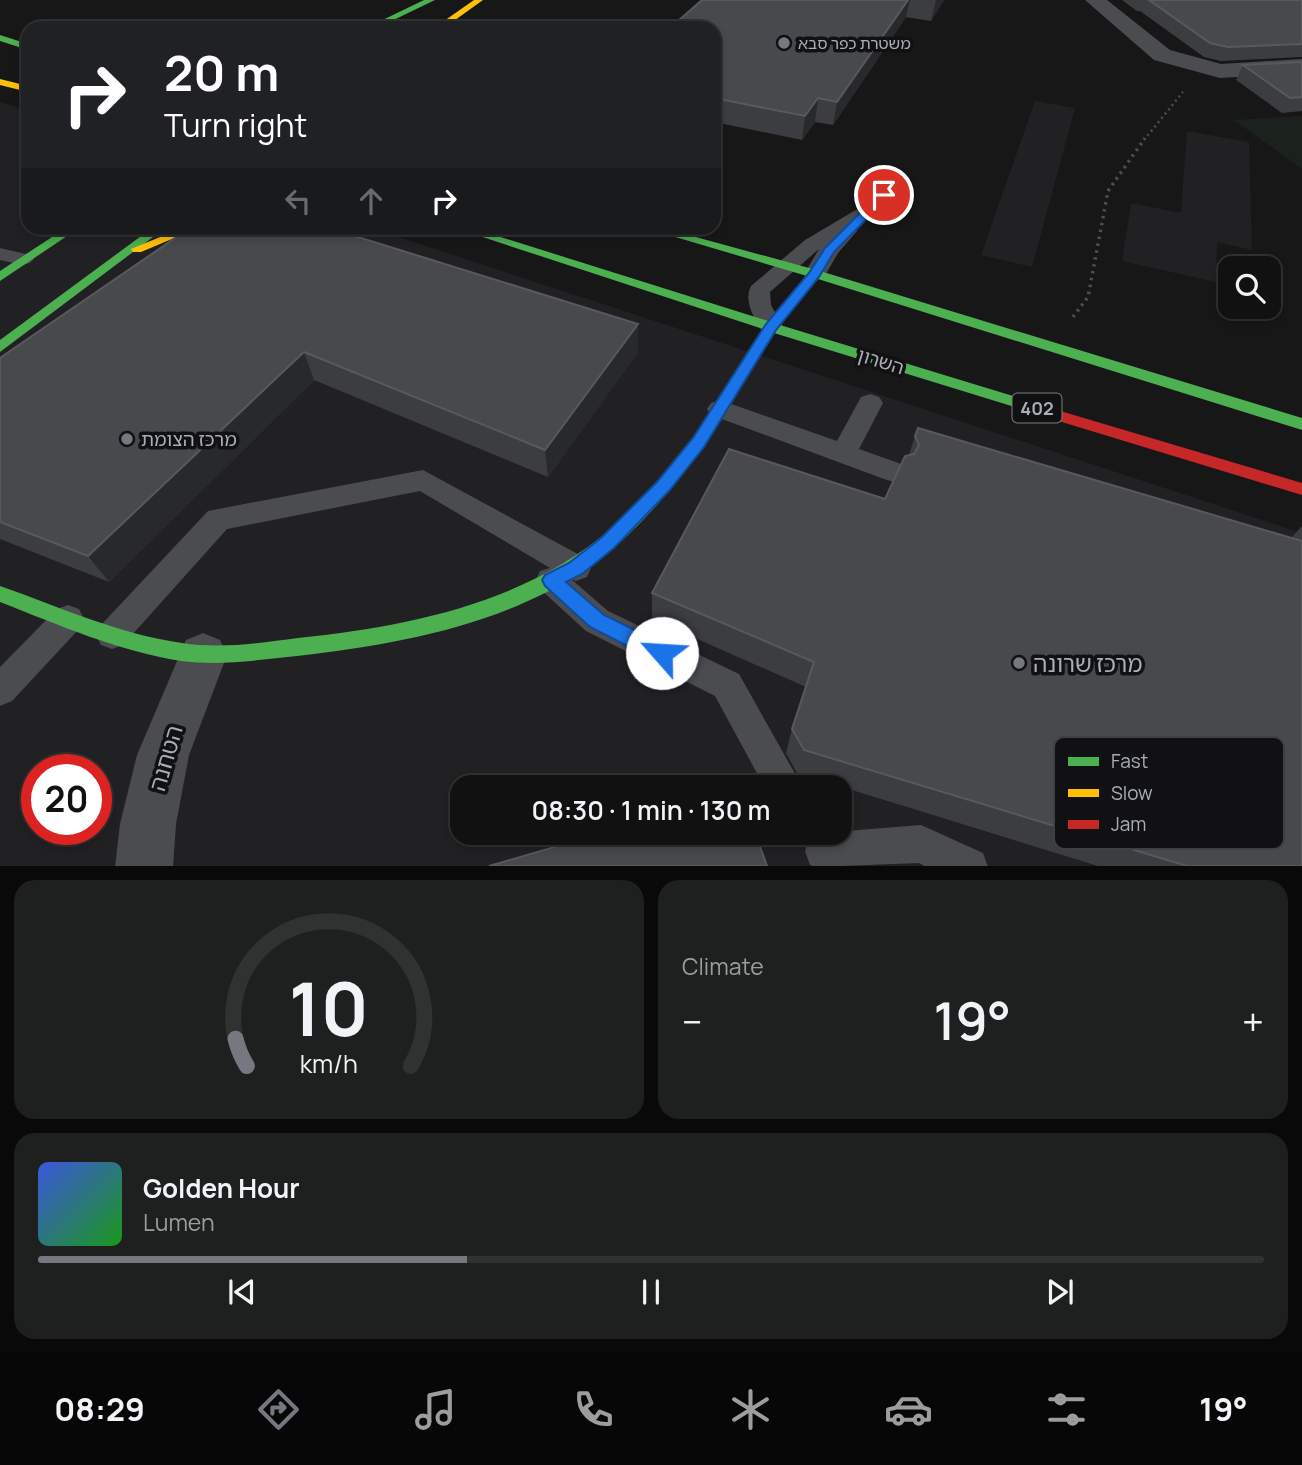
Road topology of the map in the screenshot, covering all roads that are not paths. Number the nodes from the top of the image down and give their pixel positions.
1 (432, 0) edge
2 (479, 0) edge
3 (1095, 0) edge
4 (386, 21) edge
5 (399, 21) edge
6 (448, 21) edge
7 (0, 38) edge
8 (21, 45) edge
9 (1302, 66) edge
10 (0, 82) edge
11 (21, 87) edge
12 (62, 235) edge
13 (150, 235) edge
14 (174, 235) edge
15 (483, 235) edge
16 (676, 235) edge
17 (0, 254) edge
18 (126, 254) junction
19 (23, 259) junction
20 (782, 265) junction
21 (815, 274) junction
22 (0, 276) edge
23 (771, 327) junction
24 (0, 348) edge
25 (870, 403) dead end
26 (720, 409) junction
27 (1302, 424) edge
28 (843, 454) junction
29 (894, 472) edge
30 (1302, 489) edge
31 (564, 574) junction
32 (0, 594) edge
33 (68, 619) junction
34 (112, 635) junction
35 (202, 655) junction
36 (0, 690) edge
37 (778, 775) edge
38 (823, 850) edge
39 (144, 866) edge
40 (969, 866) edge

1 - 4 main road
1 - 5 main road
2 - 6 main road
3 - 9 street
7 - 8 main road
10 - 11 main road
12 - 19 main road
13 - 18 main road
14 - 18 main road
15 - 23 main road, השרון / 402
16 - 20 main road
17 - 19 lane
18 - 24 main road
19 - 22 main road
20 - 21 main road
20 - 21 lane
20 - 23 lane
21 - 23 main road
21 - 27 main road
23 - 26 main road
23 - 30 main road, השרון / 402
25 - 28 lane
26 - 28 lane
26 - 31 main road
28 - 29 lane
31 - 34 lane
31 - 35 main road
31 - 37 lane
32 - 33 main road
33 - 34 main road
33 - 36 lane
34 - 35 main road
35 - 39 street, הטחנה
38 - 40 lane

